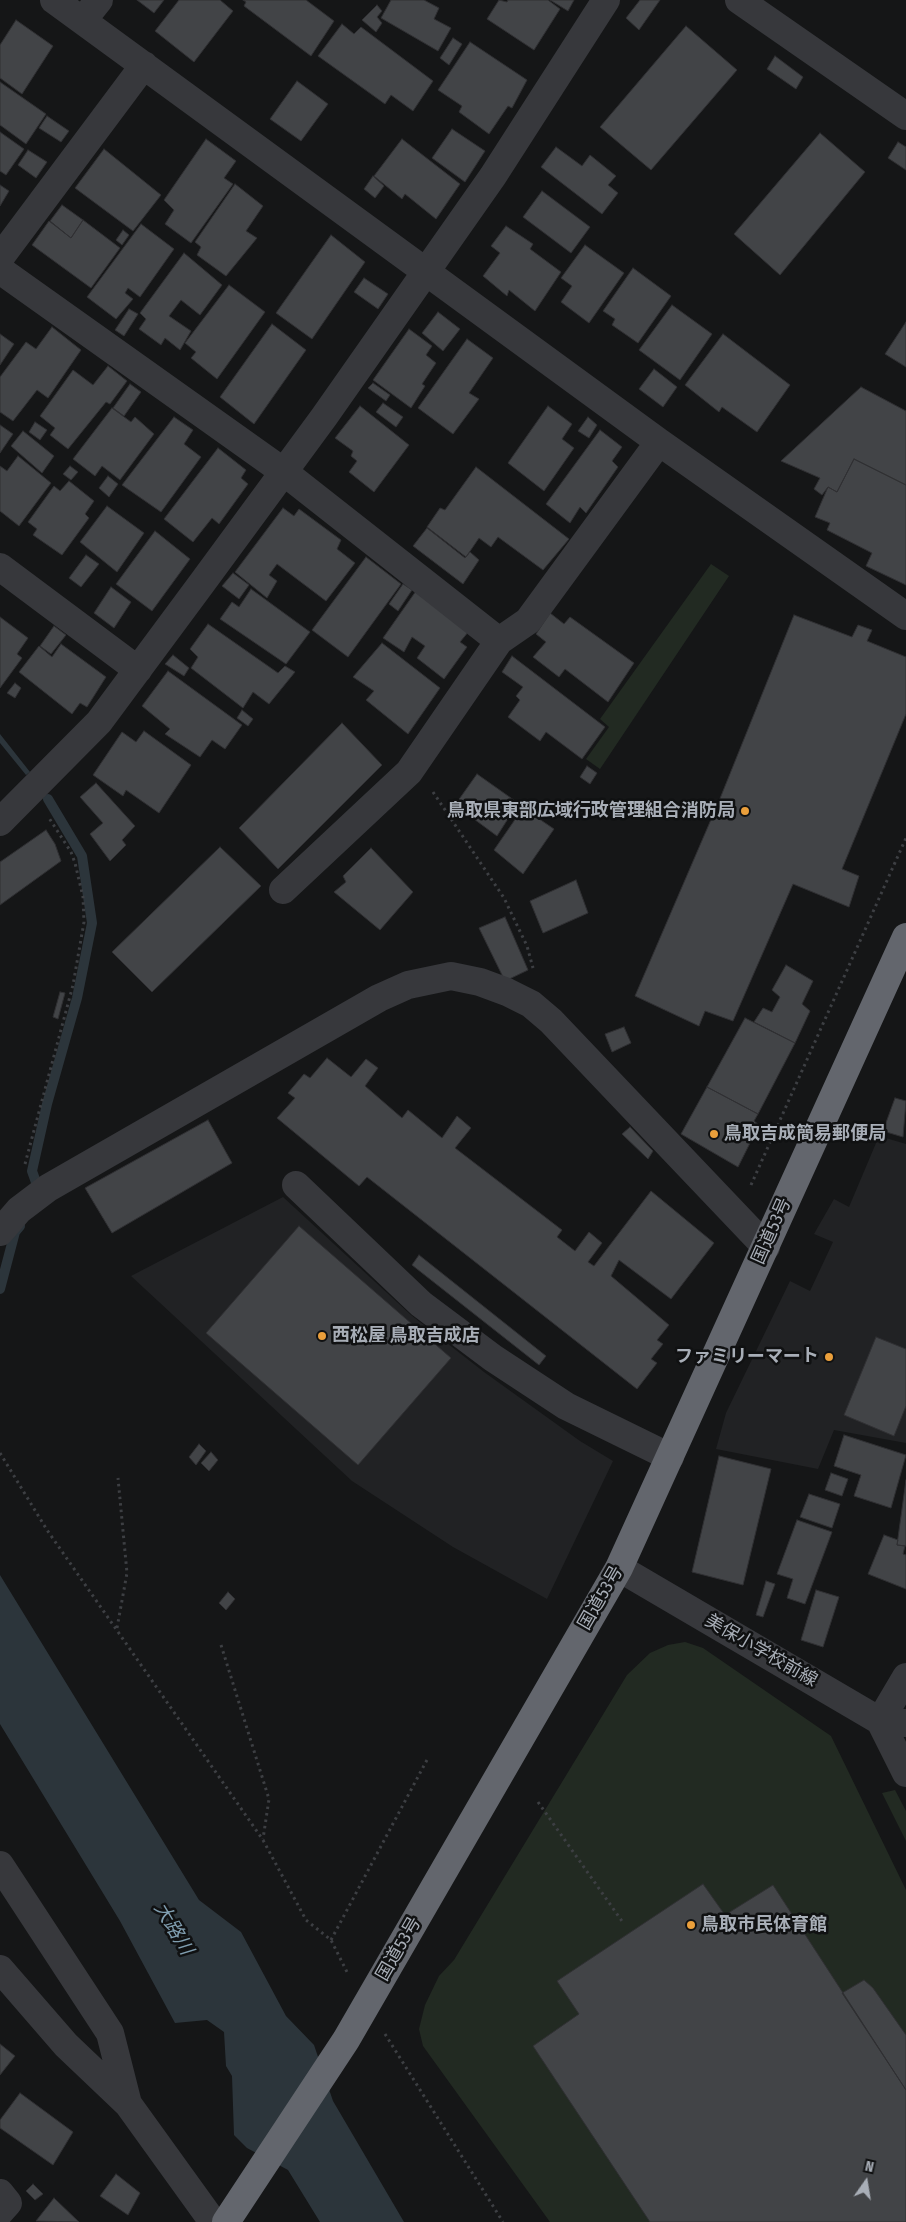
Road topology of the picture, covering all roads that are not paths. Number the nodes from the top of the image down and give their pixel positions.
1 (54, 0) edge
2 (606, 0) edge
3 (739, 0) edge
4 (91, 10) edge
5 (144, 65) junction
6 (906, 116) edge
7 (0, 258) edge
8 (0, 270) edge
9 (426, 270) junction
10 (659, 442) junction
11 (284, 472) junction
12 (0, 567) edge
13 (906, 616) edge
14 (499, 640) junction
15 (138, 670) junction
16 (0, 822) edge
17 (283, 890) dead end
18 (906, 937) edge
19 (296, 1185) dead end
20 (0, 1232) edge
21 (766, 1247) junction
22 (670, 1457) junction
23 (619, 1568) junction
24 (906, 1677) edge
25 (893, 1722) edge
26 (906, 1773) edge
27 (0, 1865) edge
28 (0, 1968) edge
29 (128, 2104) junction
30 (0, 2193) edge
31 (0, 2212) edge
32 (223, 2219) edge

1 - 4 street
2 - 9 street
3 - 6 street
4 - 5 street
5 - 7 street
5 - 9 street
8 - 11 street
9 - 10 street
9 - 11 street
10 - 13 street
10 - 14 street
11 - 14 street
11 - 15 street
12 - 15 street
14 - 17 street
15 - 16 street
18 - 21 highway, 国道53号
19 - 22 street
20 - 21 street
21 - 22 highway, 国道53号
22 - 23 highway, 国道53号
23 - 25 street, 美保小学校前線
23 - 32 highway, 国道53号
24 - 25 street
25 - 26 street
27 - 29 street
28 - 29 street
29 - 32 street
30 - 31 street

